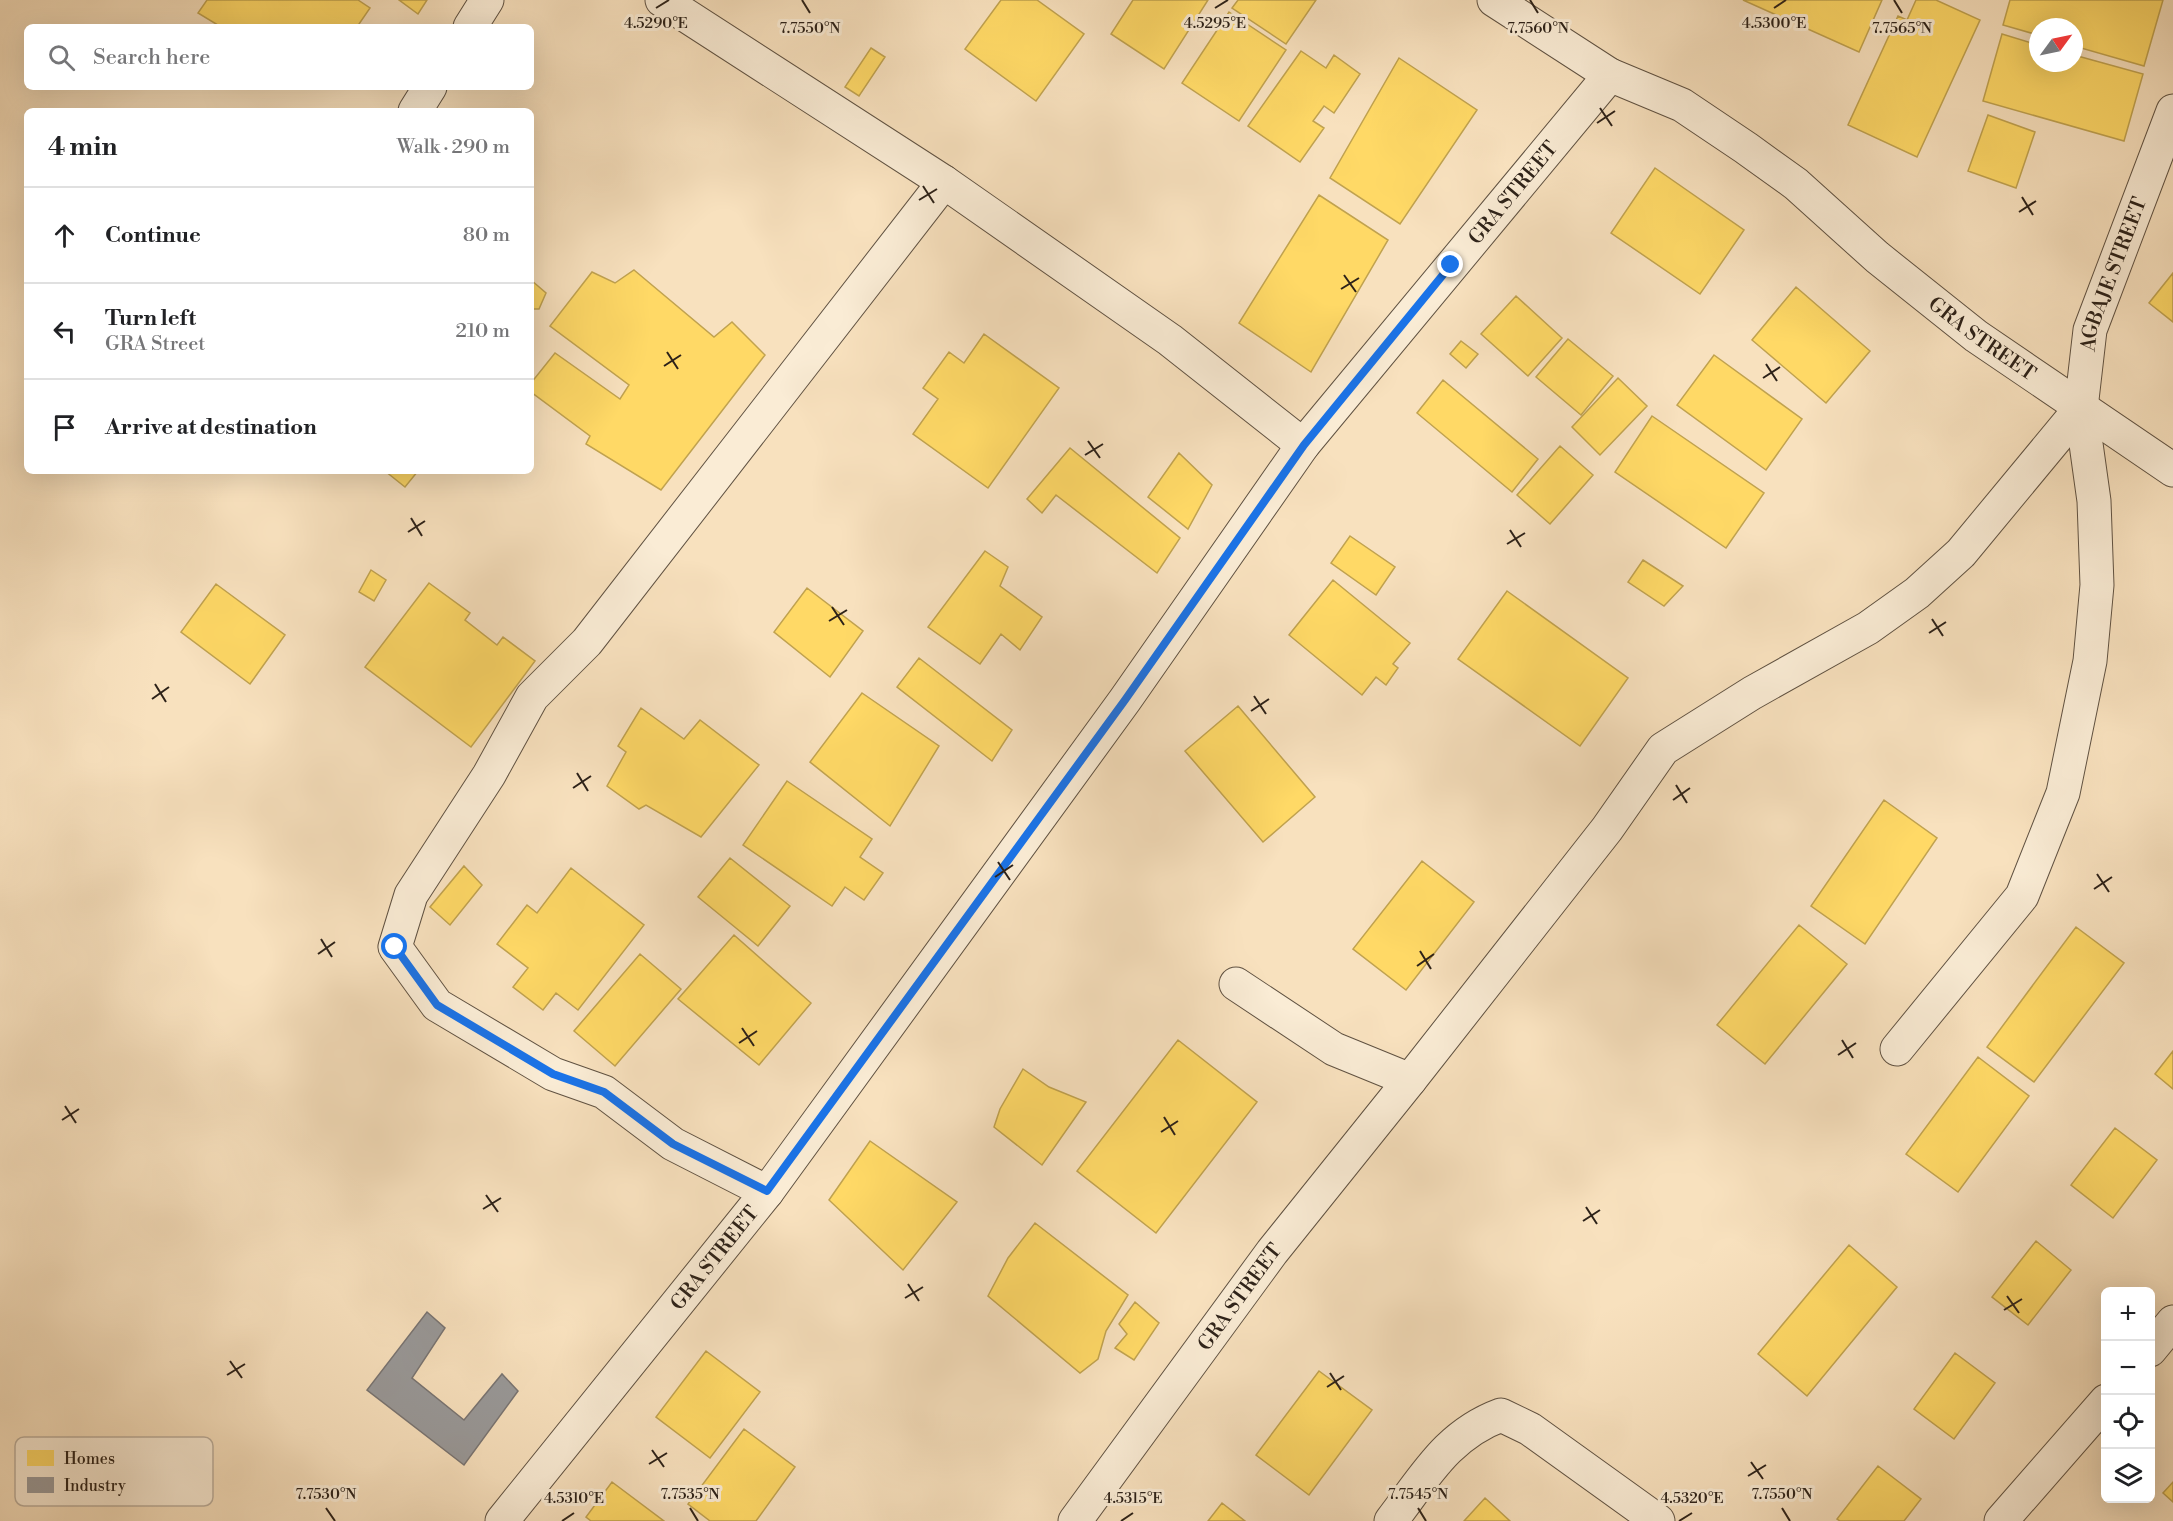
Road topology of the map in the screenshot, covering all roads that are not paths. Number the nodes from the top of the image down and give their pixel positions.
1 (487, 0) edge
2 (662, 0) edge
3 (1494, 0) edge
4 (472, 24) edge
5 (1610, 75) junction
6 (428, 90) edge
7 (417, 108) edge
8 (2173, 111) edge
9 (944, 182) junction
10 (2081, 408) junction
11 (1304, 445) junction
12 (2173, 470) edge
13 (1236, 984) dead end
14 (1897, 1049) dead end
15 (1410, 1080) junction
16 (767, 1191) junction
17 (2101, 1407) edge
18 (502, 1521) edge
19 (1075, 1521) edge
20 (1391, 1521) edge
21 (1658, 1521) edge
22 (2001, 1521) edge

1 - 4 street
2 - 9 street
3 - 5 street
5 - 10 street, GRA STREET
5 - 11 street, GRA STREET
6 - 7 street
8 - 10 street, AGBAJE STREET
9 - 11 street
9 - 16 street
10 - 12 street, GRA STREET
10 - 14 street, AGBAJE STREET
10 - 15 street, GRA STREET
11 - 16 street, GRA STREET
13 - 15 street
15 - 19 street, GRA STREET
16 - 18 street, GRA STREET
17 - 22 street
20 - 21 street

